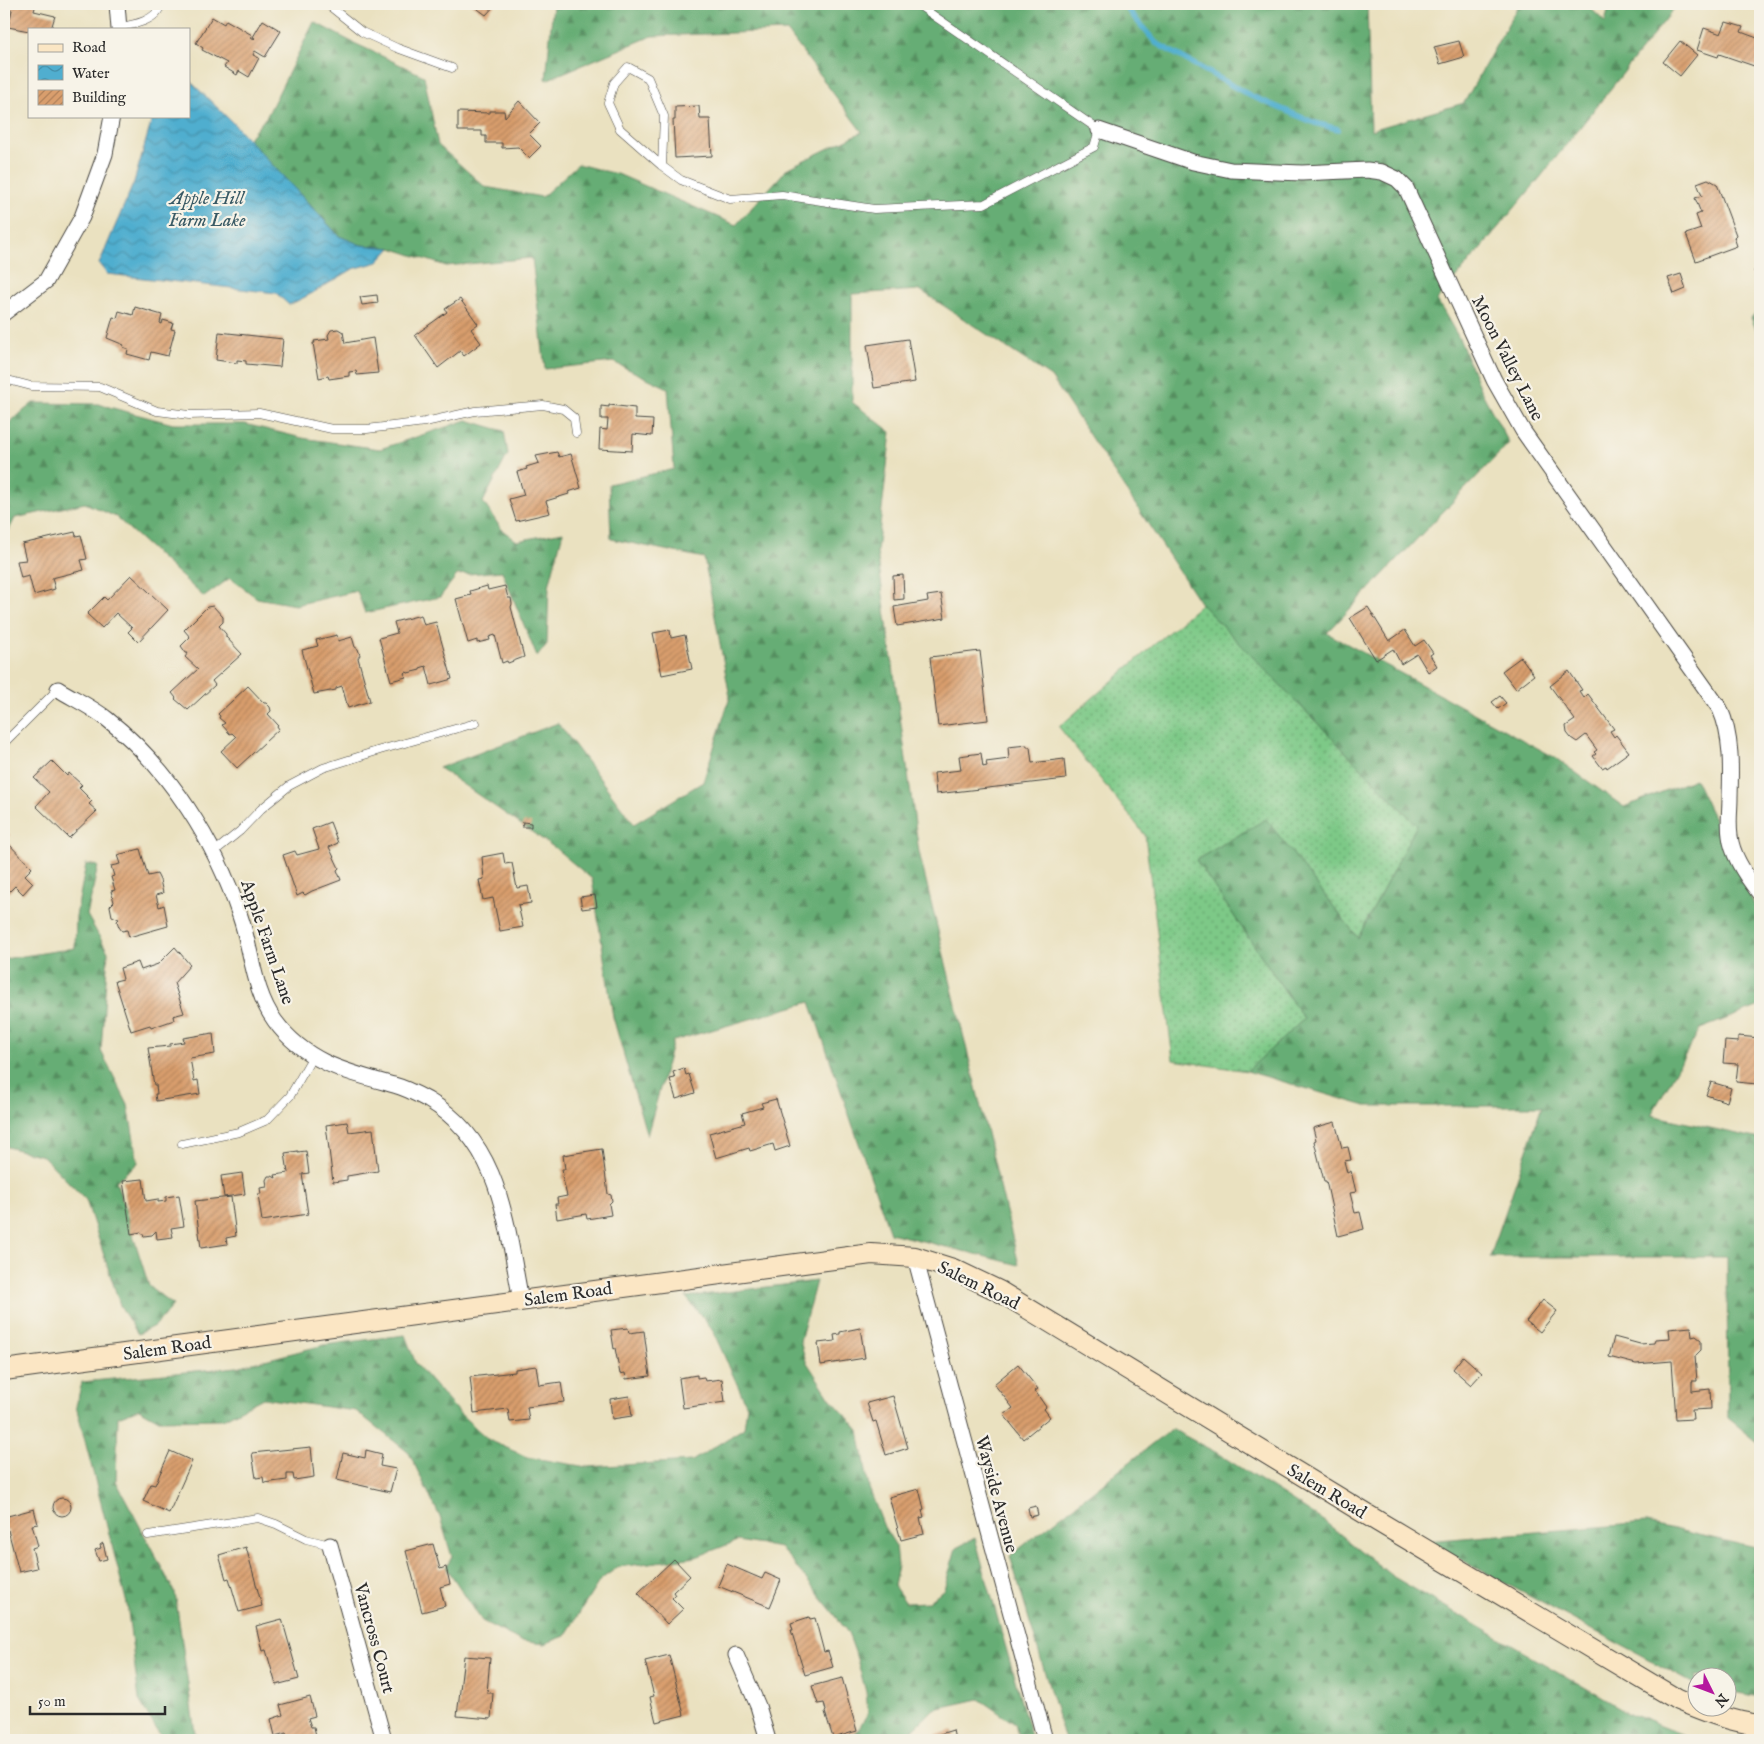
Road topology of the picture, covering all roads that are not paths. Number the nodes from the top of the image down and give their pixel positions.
1 (117, 4) edge
2 (161, 4) edge
3 (327, 4) edge
4 (917, 4) edge
5 (118, 28) edge
6 (452, 68) dead end
7 (112, 118) edge
8 (1099, 130) junction
9 (662, 166) junction
10 (4, 313) edge
11 (4, 379) edge
12 (576, 433) dead end
13 (58, 690) joint
14 (476, 723) dead end
15 (4, 743) edge
16 (214, 852) junction
17 (1760, 894) edge
18 (313, 1056) junction
19 (182, 1144) dead end
20 (915, 1257) junction
21 (521, 1300) junction
22 (4, 1370) edge
23 (148, 1535) dead end
24 (330, 1545) joint
25 (736, 1655) dead end
26 (1760, 1725) edge
27 (384, 1740) edge
28 (768, 1740) edge
29 (1044, 1740) edge

1 - 5 street
2 - 5 lane
3 - 6 lane
4 - 8 lane
7 - 10 street
8 - 9 lane
8 - 17 street, Moon Valley Lane
9 - 9 lane
11 - 12 lane
13 - 15 lane
13 - 16 street, Apple Farm Lane
14 - 16 lane
16 - 18 street, Apple Farm Lane
18 - 19 lane
18 - 21 street, Apple Farm Lane
20 - 21 street, Salem Road
20 - 26 street, Salem Road
20 - 29 street, Wayside Avenue
21 - 22 street, Salem Road
23 - 24 lane
24 - 27 street, Vancross Court
25 - 28 street

